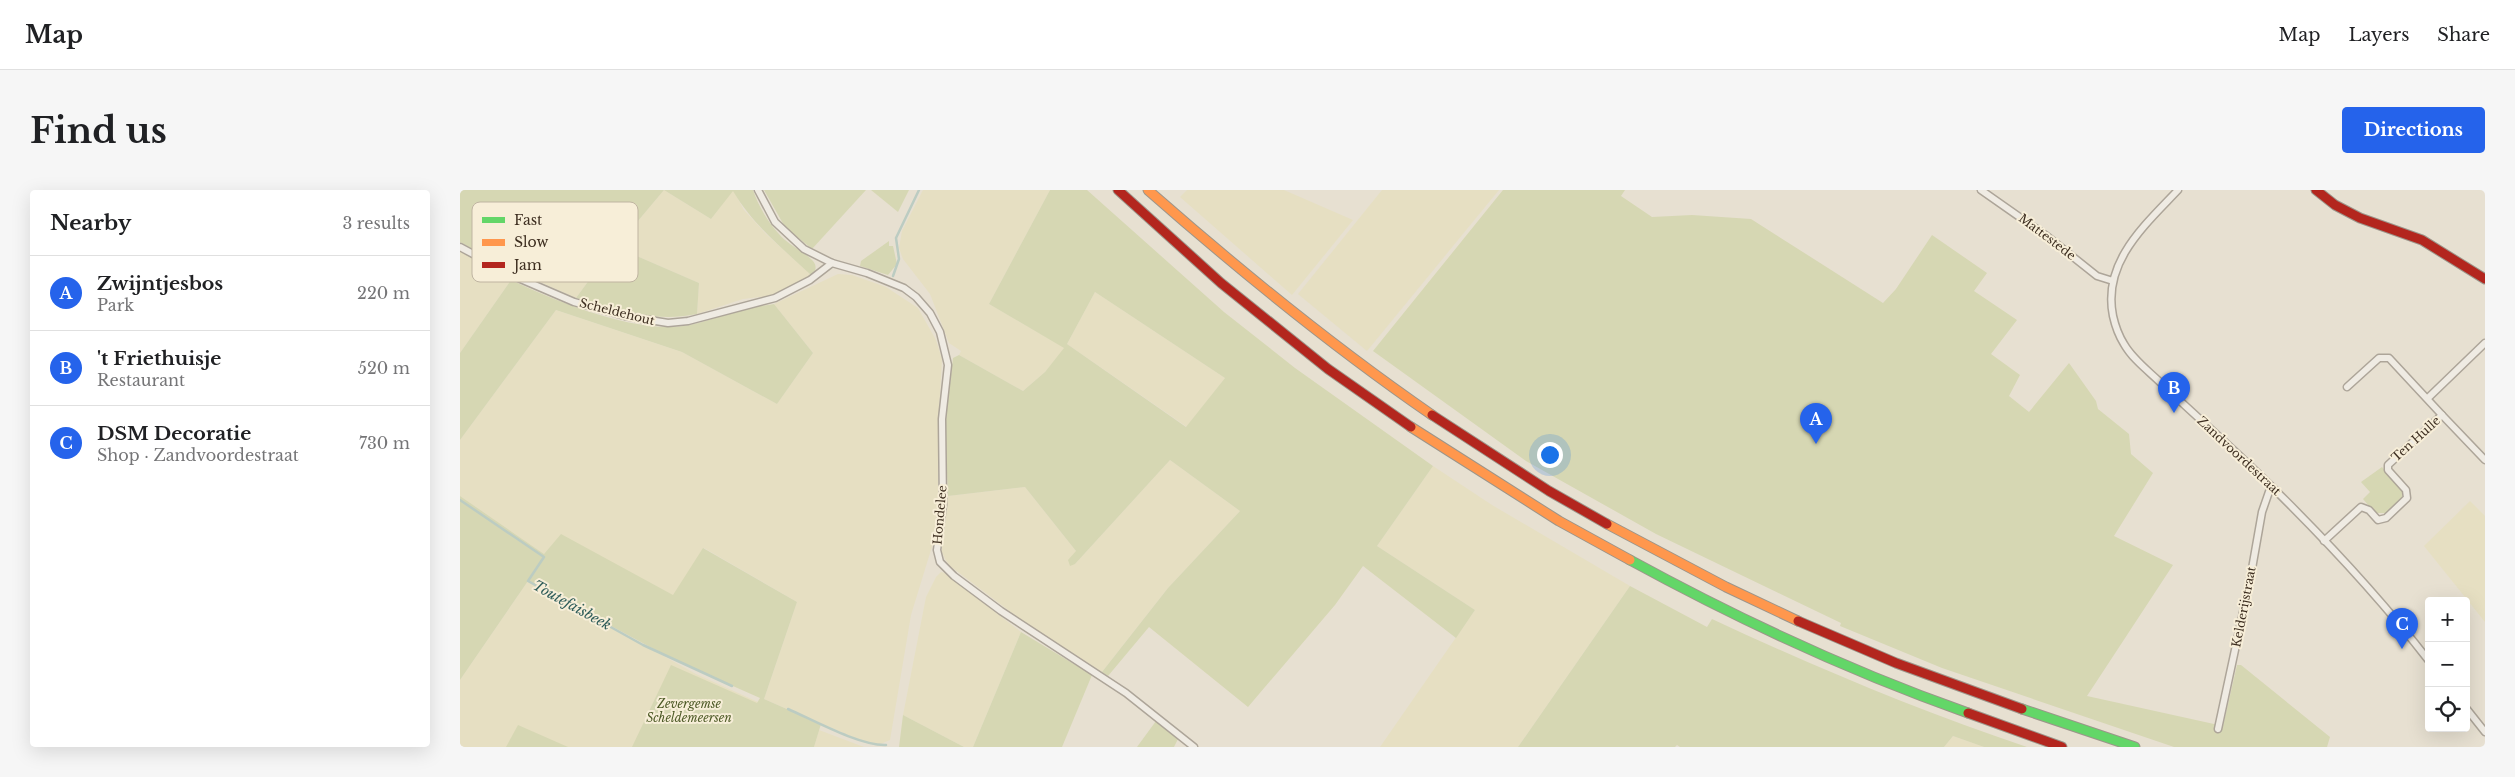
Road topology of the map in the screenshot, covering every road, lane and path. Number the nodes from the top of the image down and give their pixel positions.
1 (758, 190) edge
2 (1118, 190) edge
3 (1148, 190) edge
4 (1981, 190) edge
5 (2178, 190) edge
6 (2316, 190) edge
7 (460, 247) edge
8 (472, 253) edge
9 (832, 263) junction
10 (2485, 279) edge
11 (2113, 281) junction
12 (528, 282) edge
13 (2485, 343) edge
14 (2347, 387) dead end
15 (2428, 398) junction
16 (2442, 414) junction
17 (2485, 460) edge
18 (2271, 486) junction
19 (2324, 541) junction
20 (2425, 656) edge
21 (2470, 713) edge
22 (2218, 729) dead end
23 (2485, 732) edge
24 (1194, 747) edge
25 (2062, 747) edge
26 (2135, 747) edge

1 - 9 street
2 - 25 main road
3 - 26 main road
4 - 11 street, Mattestede
5 - 11 street, Zandvoordestraat
6 - 10 main road
7 - 8 street, Scheldehout
9 - 12 street, Scheldehout
9 - 24 street, Hondelee
11 - 18 street, Zandvoordestraat
13 - 15 street
14 - 15 street
15 - 16 street
16 - 17 street, Ten Hulle
16 - 19 street, Ten Hulle
18 - 19 street, Zandvoordestraat
18 - 22 street, Kelderijstraat
19 - 20 street, Zandvoordestraat
21 - 23 street

